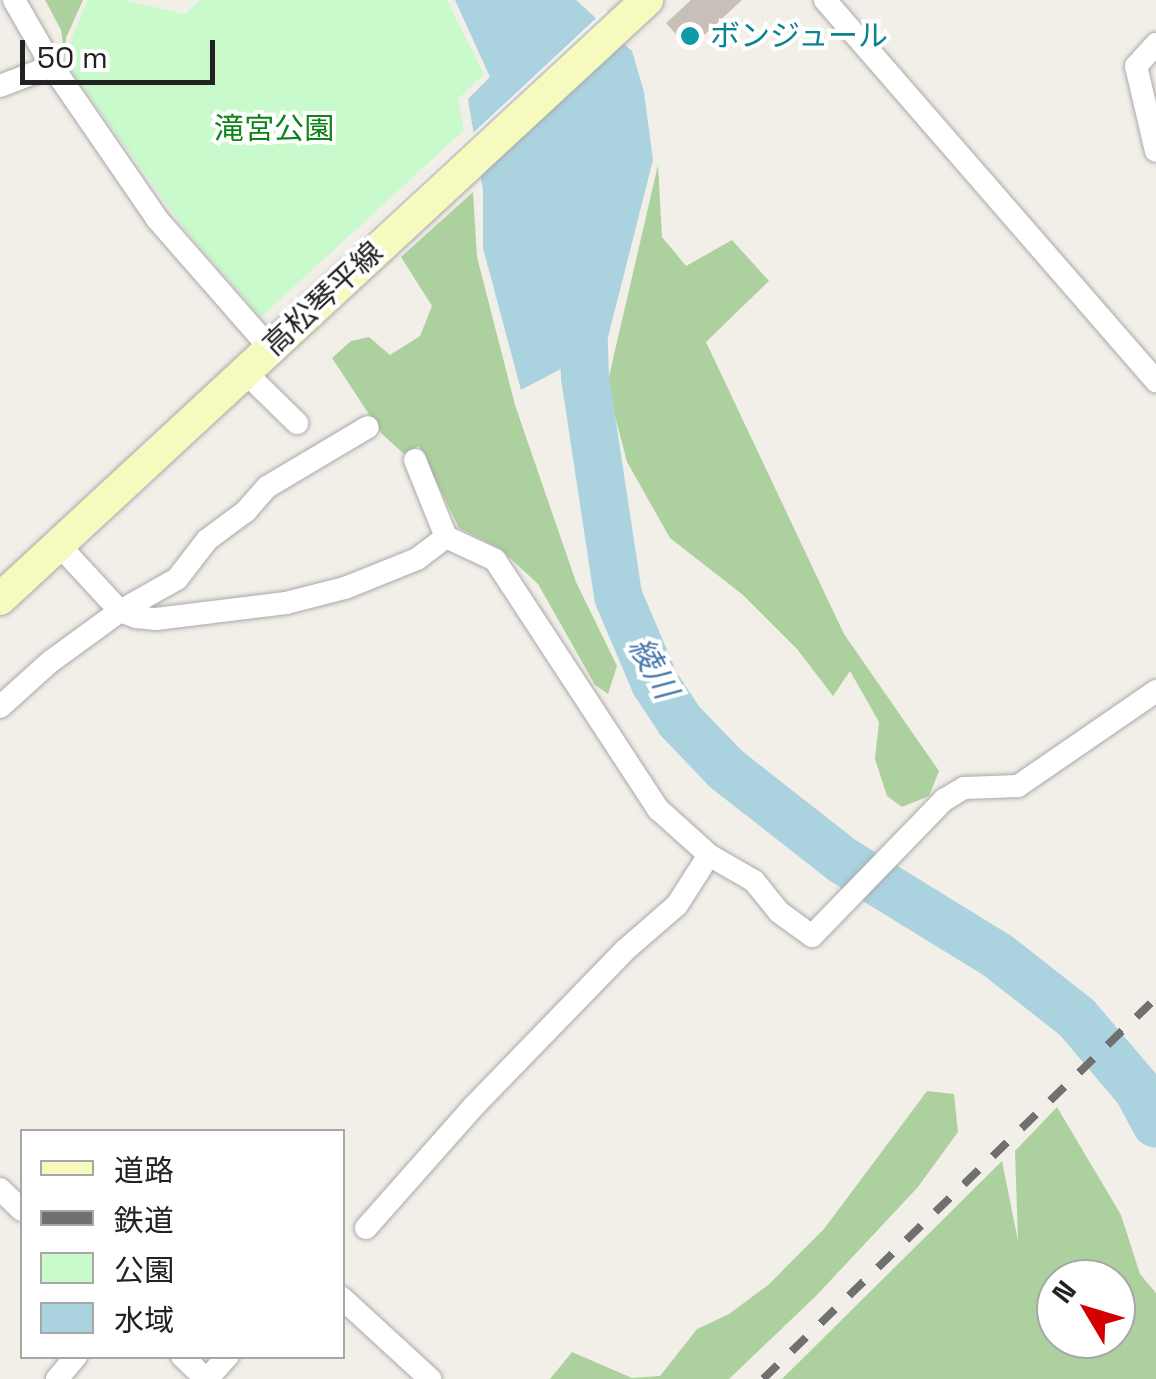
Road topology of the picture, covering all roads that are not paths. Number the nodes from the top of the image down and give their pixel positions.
1 (14, 0) edge
2 (648, 0) edge
3 (825, 0) edge
4 (1156, 44) edge
5 (52, 66) junction
6 (0, 86) edge
7 (1156, 151) edge
8 (270, 348) junction
9 (244, 372) junction
10 (1156, 380) edge
11 (298, 424) dead end
12 (368, 427) dead end
13 (416, 460) dead end
14 (446, 537) junction
15 (59, 545) junction
16 (0, 599) edge
17 (120, 611) junction
18 (1156, 691) edge
19 (0, 707) edge
20 (708, 855) junction
21 (0, 1190) edge
22 (20, 1208) edge
23 (366, 1228) dead end
24 (345, 1301) edge
25 (73, 1359) edge
26 (185, 1359) edge
27 (225, 1359) edge
28 (56, 1379) edge
29 (207, 1379) edge
30 (430, 1379) edge

1 - 5 street
2 - 8 main road, 高松琴平線
3 - 10 street
4 - 7 street
5 - 6 street
5 - 8 street
8 - 9 main road, 高松琴平線
9 - 11 street
9 - 15 main road, 高松琴平線
12 - 17 street
13 - 14 street
14 - 17 street
14 - 20 street
15 - 16 main road, 高松琴平線
15 - 17 street
17 - 19 street
18 - 20 street
20 - 23 street
21 - 22 street
24 - 30 street
25 - 28 street
26 - 29 street
27 - 29 street

